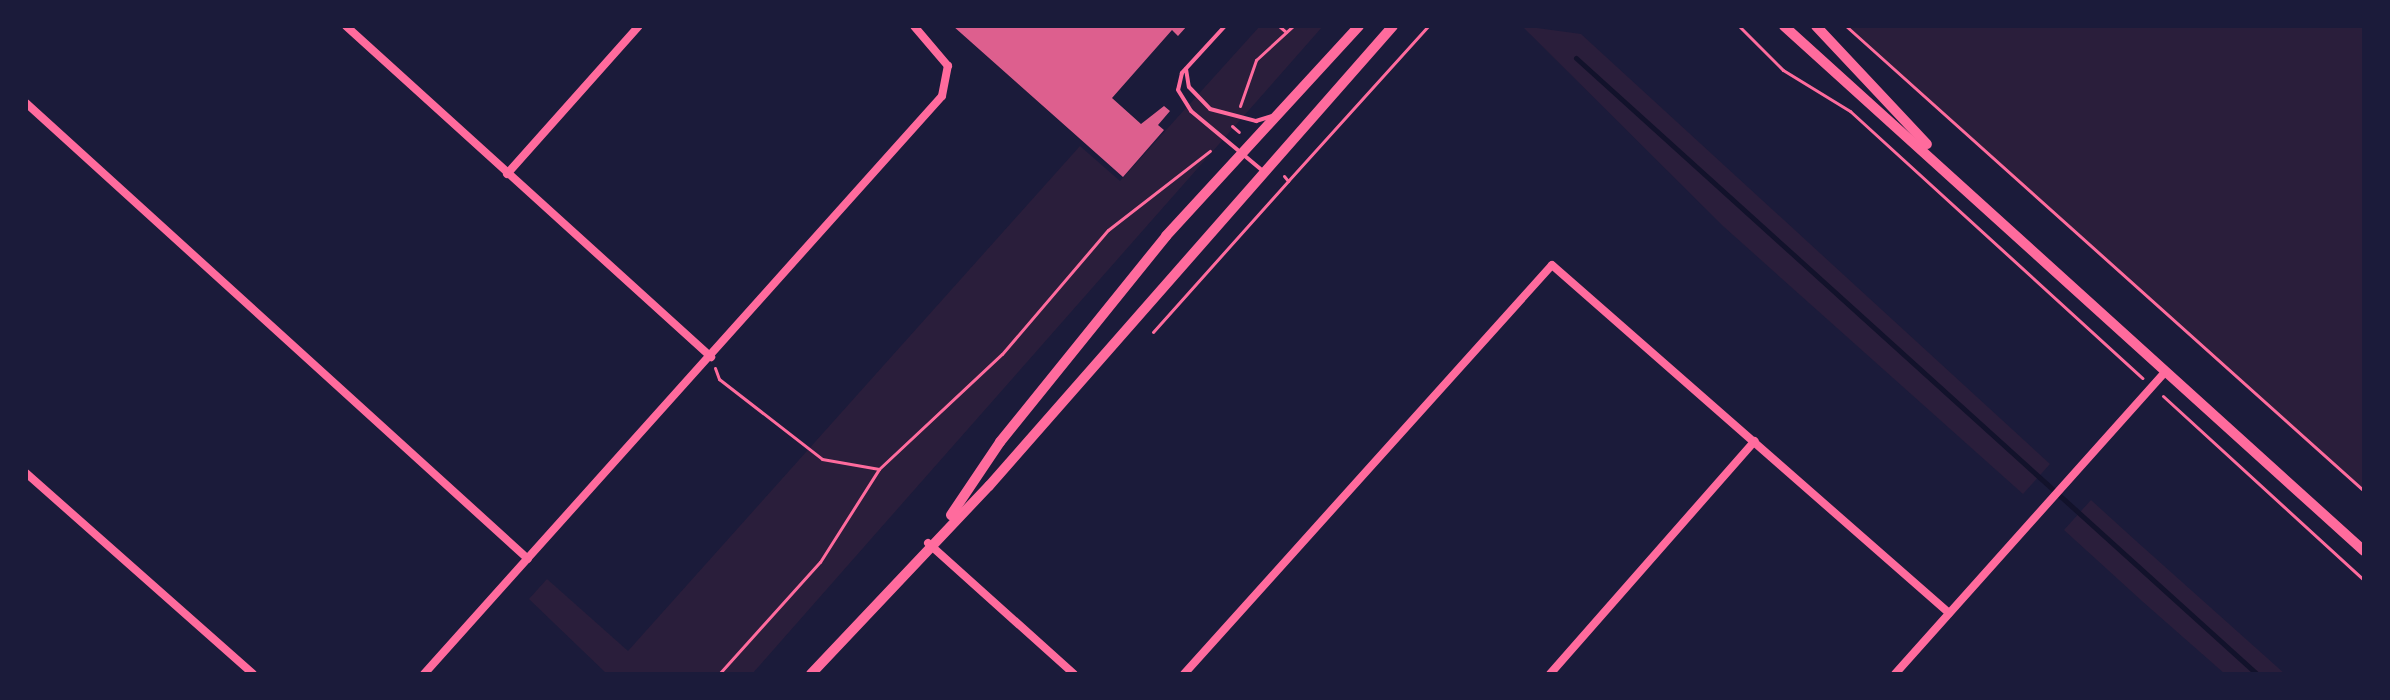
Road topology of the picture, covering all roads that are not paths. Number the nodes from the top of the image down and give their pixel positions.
1 (346, 26) edge
2 (639, 26) edge
3 (914, 26) edge
4 (1225, 26) edge
5 (1359, 26) edge
6 (1393, 26) edge
7 (1784, 26) edge
8 (1816, 26) edge
9 (1186, 69) junction
10 (26, 103) edge
11 (1283, 112) junction
12 (1241, 153) junction
13 (1946, 166) junction
14 (1263, 171) junction
15 (507, 174) junction
16 (711, 357) junction
17 (2165, 372) junction
18 (1755, 441) junction
19 (26, 473) edge
20 (946, 524) junction
21 (928, 543) junction
22 (2364, 551) edge
23 (528, 559) junction
24 (1949, 613) junction
25 (253, 674) edge
26 (424, 674) edge
27 (811, 674) edge
28 (1074, 674) edge
29 (1184, 674) edge
30 (1550, 674) edge
31 (1895, 674) edge

1 - 15 street
2 - 15 street
3 - 16 street
4 - 9 lane
5 - 11 street
6 - 14 street
7 - 13 street
8 - 13 street
9 - 11 lane
9 - 12 lane
10 - 23 street
11 - 12 street
12 - 14 lane
12 - 20 street
13 - 17 street
14 - 20 street
15 - 16 street
16 - 23 street
17 - 22 street
17 - 24 street
18 - 24 street
18 - 29 street
18 - 30 street
19 - 25 street
20 - 21 street
21 - 27 street
21 - 28 street
23 - 26 street
24 - 31 street

